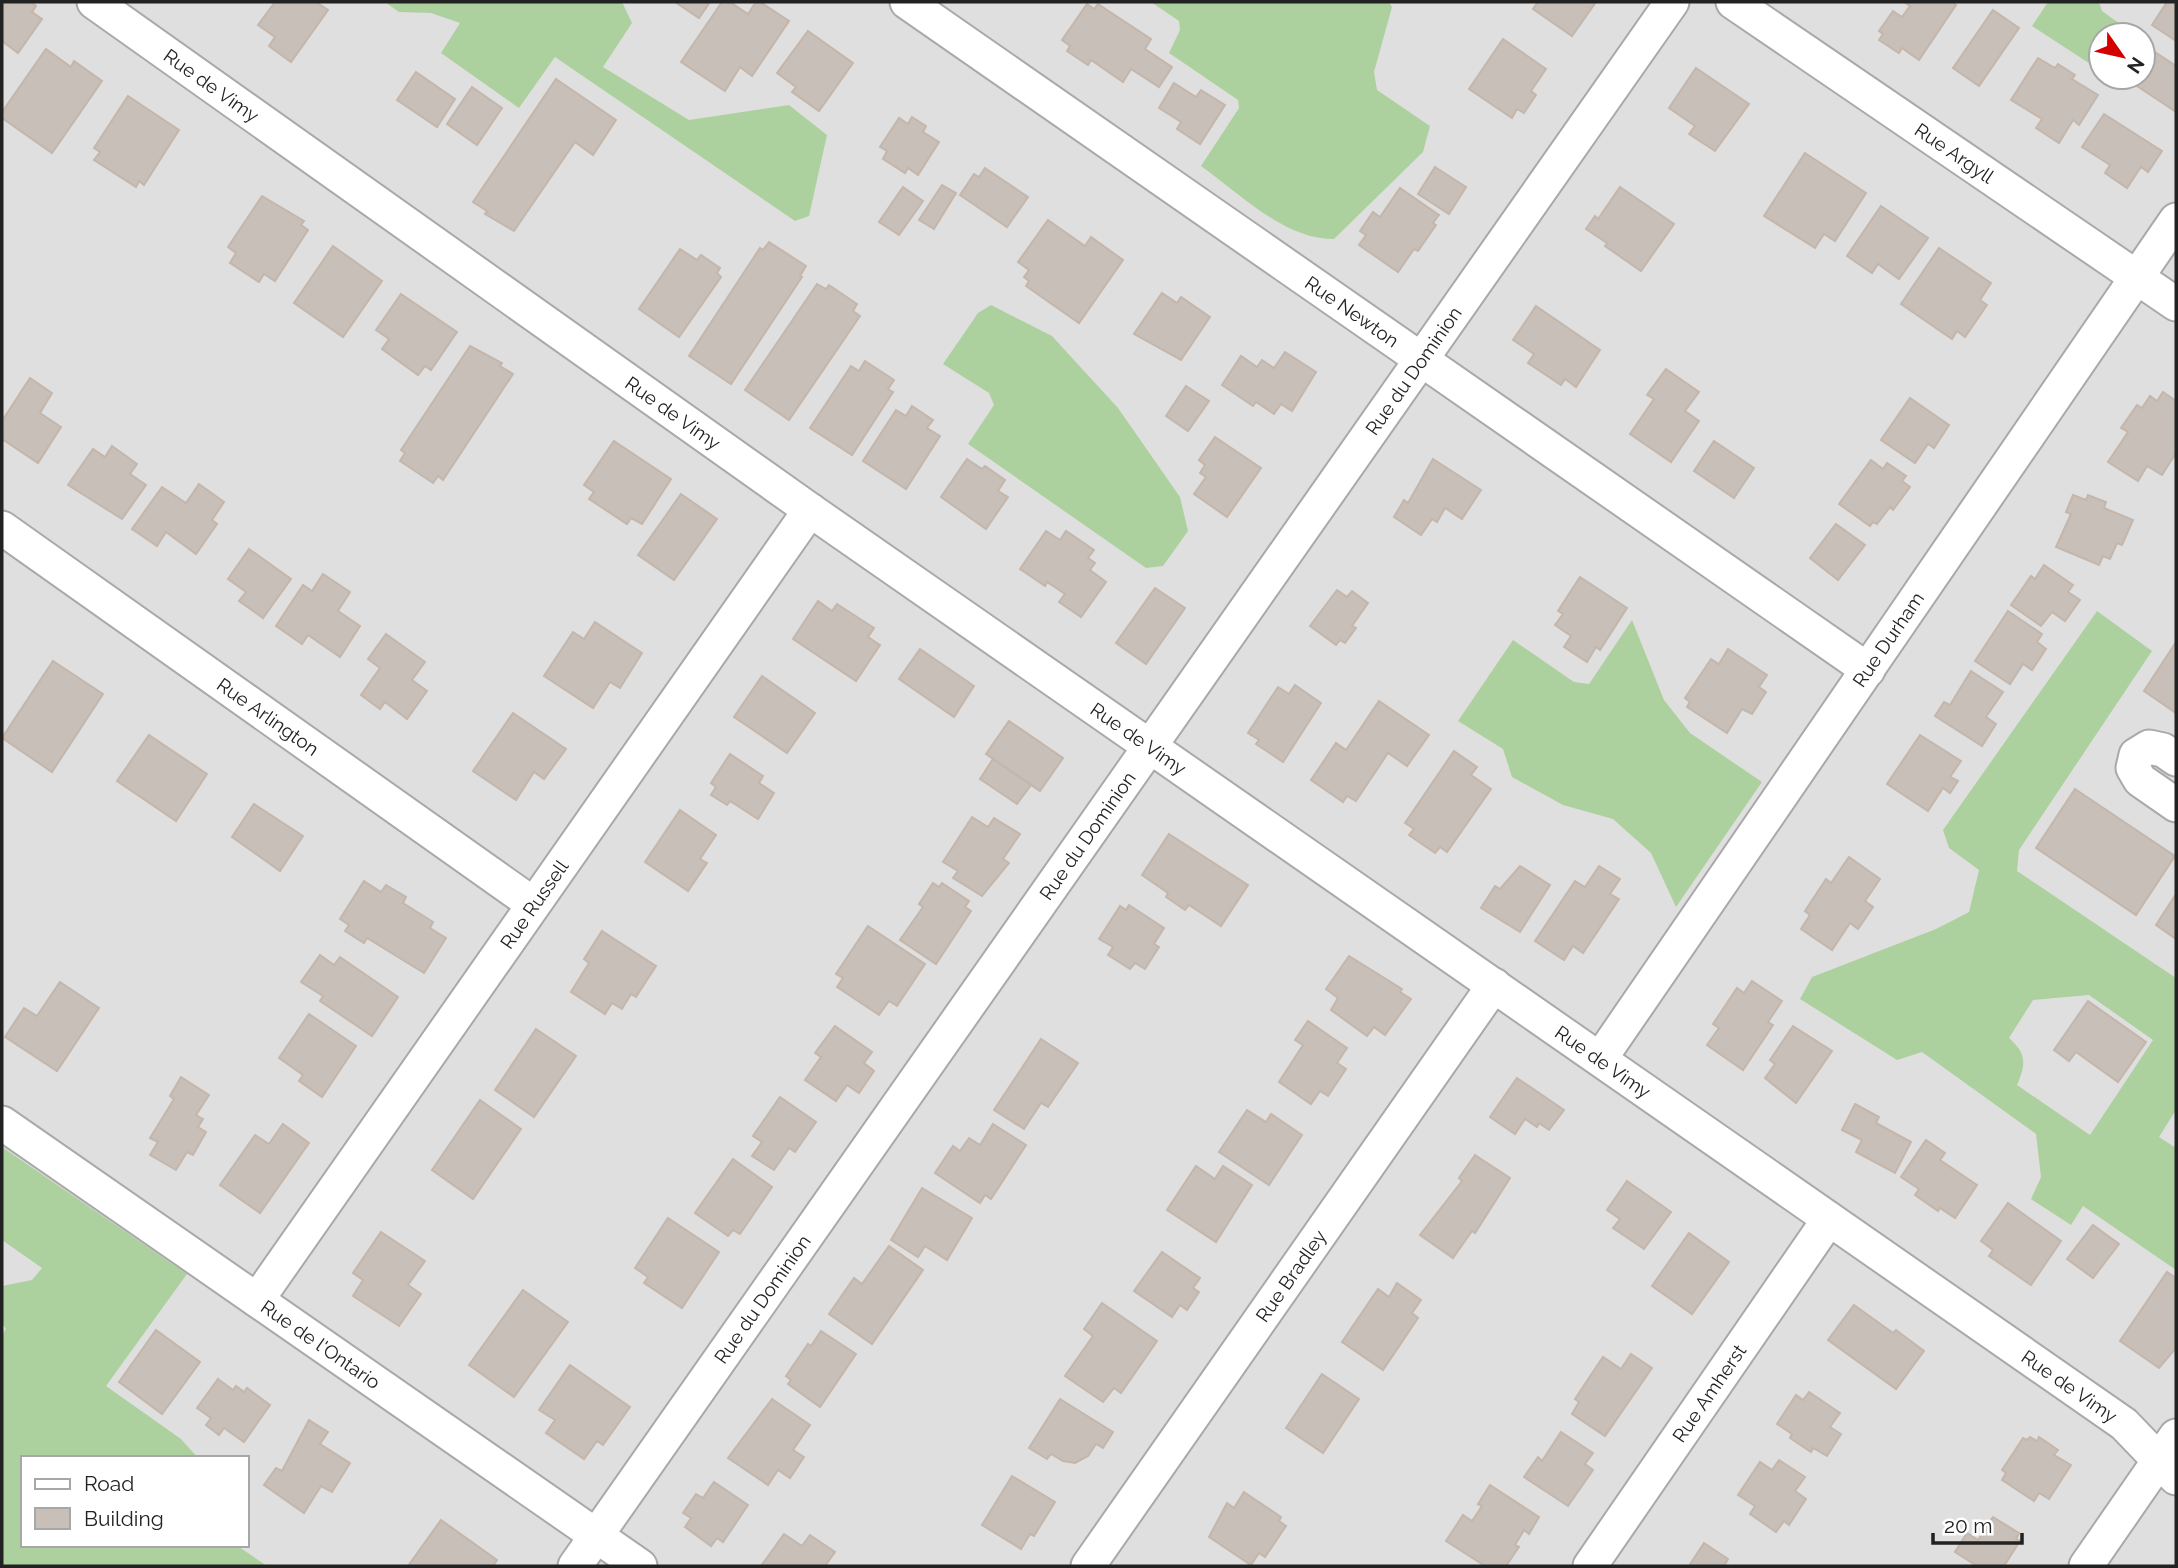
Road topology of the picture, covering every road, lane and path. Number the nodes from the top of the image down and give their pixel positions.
1 (94, 2) edge
2 (906, 2) edge
3 (1672, 2) edge
4 (1733, 2) edge
5 (2176, 220) edge
6 (2137, 278) junction
7 (2176, 304) edge
8 (1420, 359) junction
9 (810, 510) junction
10 (2, 528) edge
11 (1868, 670) junction
12 (1149, 745) junction
13 (2176, 759) edge
14 (2176, 805) edge
15 (533, 904) junction
16 (1494, 985) junction
17 (1600, 1059) junction
18 (2, 1123) edge
19 (1829, 1219) junction
20 (257, 1300) junction
21 (2171, 1458) edge
22 (597, 1536) junction
23 (575, 1566) edge
24 (640, 1566) edge
25 (1088, 1566) edge
26 (1590, 1566) edge
27 (2086, 1566) edge

1 - 9 street, Rue de Vimy
2 - 8 street, Rue Newton
3 - 8 street, Rue du Dominion
4 - 6 street, Rue Argyll
5 - 6 street, Rue Durham
6 - 7 street, Rue Argyll
6 - 11 street, Rue Durham
8 - 11 street, Rue Newton
8 - 12 street, Rue du Dominion
9 - 12 street, Rue de Vimy
9 - 15 street, Rue Russell
10 - 15 street, Rue Arlington
11 - 17 street, Rue Durham
12 - 16 street, Rue de Vimy
12 - 22 street, Rue du Dominion
13 - 14 street
15 - 20 street, Rue Russell
16 - 17 street, Rue de Vimy
16 - 25 street, Rue Bradley
17 - 19 street, Rue de Vimy
18 - 20 street, Rue de l'Ontario
19 - 21 street, Rue de Vimy
19 - 26 street, Rue Amherst
20 - 22 street, Rue de l'Ontario
21 - 27 street
22 - 23 street, Rue du Dominion
22 - 24 street, Rue de l'Ontario

